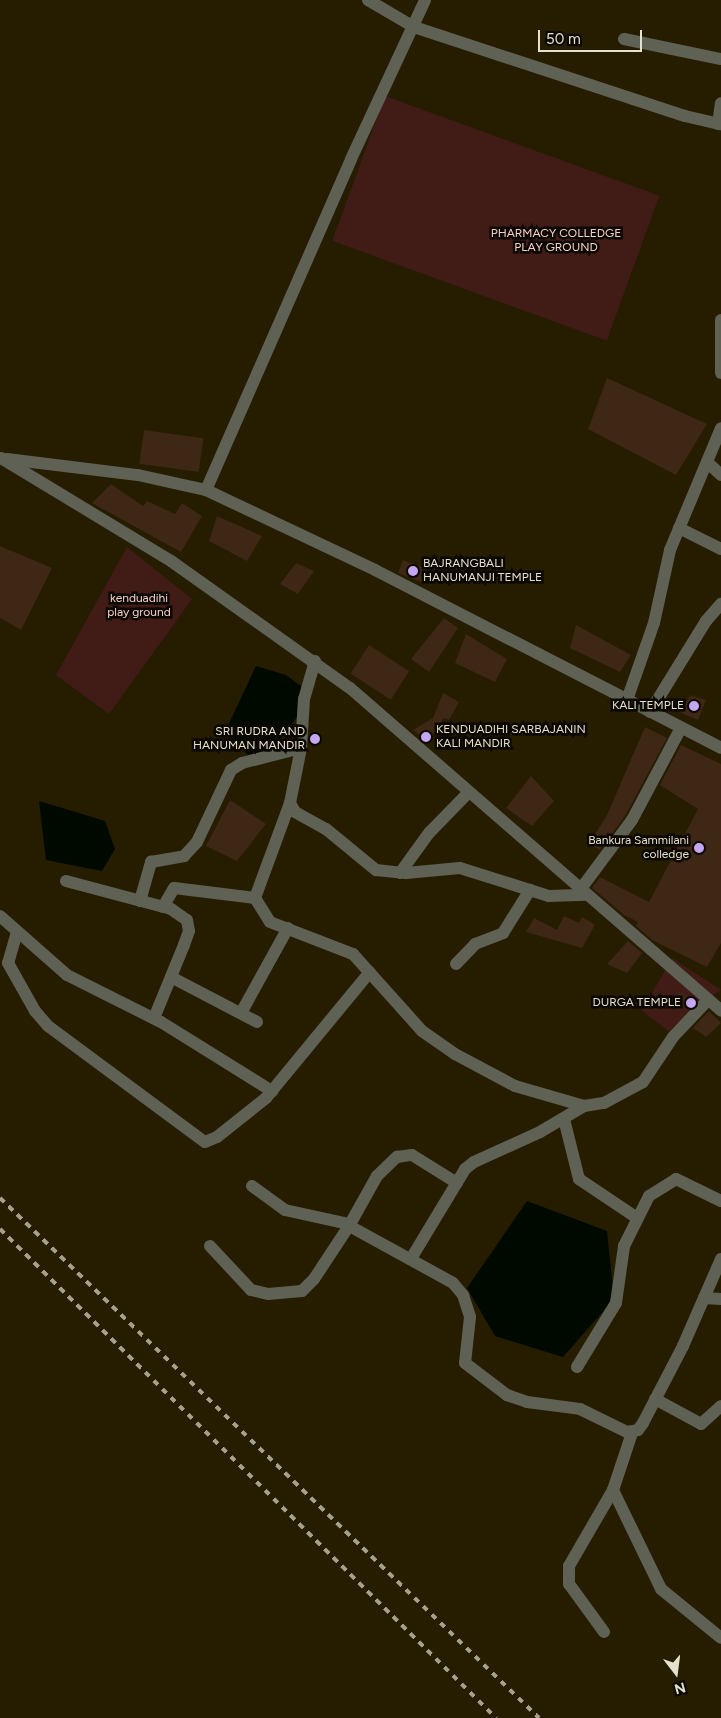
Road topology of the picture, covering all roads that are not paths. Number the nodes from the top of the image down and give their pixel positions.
1 (368, 0) edge
2 (425, 0) edge
3 (414, 27) junction
4 (624, 39) dead end
5 (721, 59) edge
6 (721, 103) edge
7 (720, 124) edge
8 (721, 320) edge
9 (721, 373) edge
10 (721, 428) edge
11 (1, 458) edge
12 (707, 462) junction
13 (721, 475) edge
14 (206, 490) junction
15 (679, 528) junction
16 (721, 550) edge
17 (721, 604) edge
18 (315, 661) junction
19 (627, 700) junction
20 (650, 712) junction
21 (681, 728) junction
22 (301, 748) junction
23 (721, 748) edge
24 (468, 793) junction
25 (290, 803) junction
26 (400, 873) junction
27 (66, 881) dead end
28 (530, 890) junction
29 (583, 892) junction
30 (255, 898) junction
31 (140, 901) junction
32 (163, 907) junction
33 (0, 916) edge
34 (288, 928) junction
35 (17, 932) junction
36 (456, 964) dead end
37 (370, 972) junction
38 (171, 977) junction
39 (708, 1000) junction
40 (721, 1011) edge
41 (241, 1013) junction
42 (154, 1018) junction
43 (258, 1022) dead end
44 (272, 1092) junction
45 (584, 1106) junction
46 (564, 1119) junction
47 (457, 1183) junction
48 (252, 1186) dead end
49 (721, 1201) edge
50 (637, 1218) junction
51 (349, 1226) junction
52 (210, 1246) dead end
53 (412, 1257) junction
54 (721, 1260) edge
55 (704, 1298) junction
56 (721, 1299) edge
57 (577, 1367) dead end
58 (655, 1399) junction
59 (721, 1406) edge
60 (632, 1432) junction
61 (613, 1490) junction
62 (604, 1632) dead end
63 (721, 1638) edge

1 - 3 street
2 - 3 street
3 - 7 street
3 - 14 street
4 - 5 street
6 - 7 street
8 - 9 street
10 - 12 street
11 - 14 street
11 - 18 street
12 - 13 street
12 - 15 street
14 - 19 street
15 - 16 street
15 - 19 street
17 - 20 street
18 - 22 street
18 - 24 street
19 - 20 street
20 - 21 street
21 - 23 street
21 - 29 street
22 - 25 street
22 - 31 street
24 - 26 street
24 - 29 street
25 - 26 street
25 - 30 street
26 - 28 street
27 - 31 street
28 - 29 street
28 - 36 street
29 - 39 street
30 - 32 street
30 - 34 street
31 - 32 street
32 - 38 street
33 - 35 street
34 - 37 street
34 - 41 street
35 - 42 street
35 - 44 street
37 - 44 street
37 - 45 street
38 - 41 street
38 - 42 street
39 - 40 street
39 - 45 street
41 - 43 street
42 - 44 street
45 - 46 street
46 - 47 street
46 - 50 street
47 - 51 street
47 - 53 street
48 - 51 street
49 - 50 street
50 - 57 street
51 - 52 street
51 - 53 street
53 - 60 street
54 - 55 street
55 - 56 street
55 - 58 street
58 - 59 street
58 - 60 street
60 - 61 street
61 - 62 street
61 - 63 street

